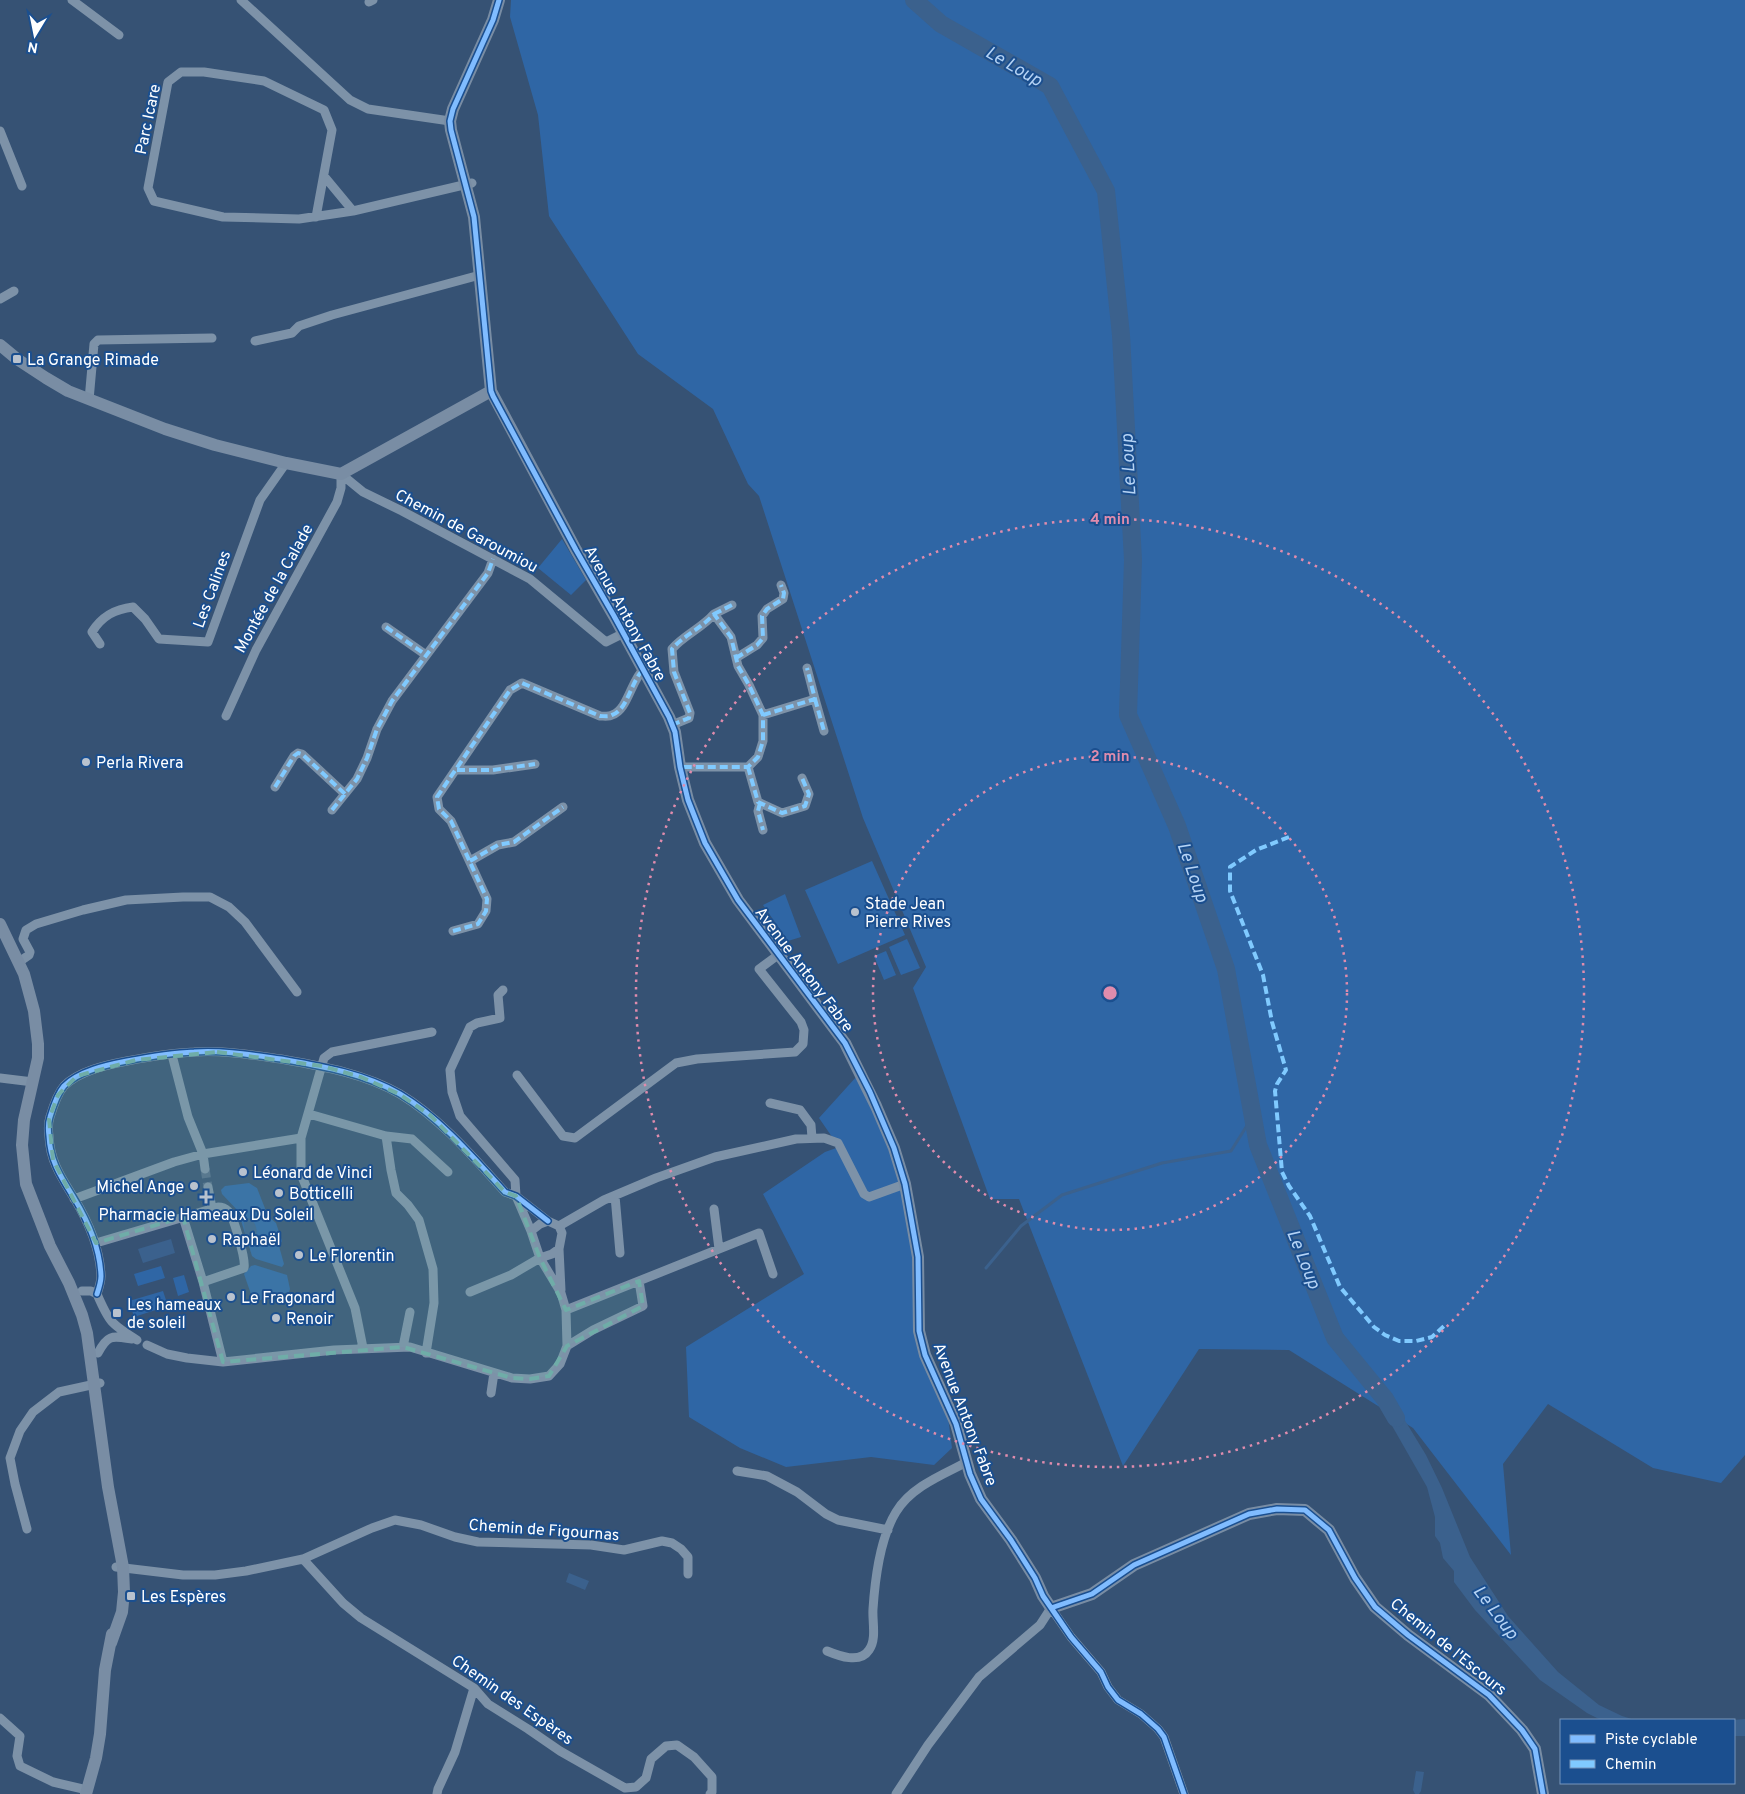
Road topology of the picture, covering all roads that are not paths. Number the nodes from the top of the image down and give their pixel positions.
1 (72, 0) edge
2 (241, 0) edge
3 (499, 0) edge
4 (119, 35) dead end
5 (450, 121) junction
6 (0, 131) edge
7 (324, 176) junction
8 (469, 184) junction
9 (22, 186) dead end
10 (353, 211) junction
11 (316, 217) junction
12 (480, 275) junction
13 (14, 291) dead end
14 (0, 299) edge
15 (212, 338) dead end
16 (255, 341) dead end
17 (0, 345) edge
18 (491, 391) junction
19 (89, 400) junction
20 (286, 463) junction
21 (341, 474) junction
22 (494, 559) junction
23 (781, 585) dead end
24 (732, 605) dead end
25 (714, 614) junction
26 (386, 627) dead end
27 (624, 633) junction
28 (100, 644) dead end
29 (426, 656) junction
30 (736, 658) junction
31 (807, 668) dead end
32 (644, 670) junction
33 (815, 699) junction
34 (763, 715) junction
35 (226, 716) dead end
36 (672, 725) junction
37 (824, 730) dead end
38 (535, 764) dead end
39 (748, 766) junction
40 (680, 767) junction
41 (457, 770) junction
42 (802, 778) dead end
43 (275, 787) dead end
44 (345, 794) junction
45 (760, 803) junction
46 (563, 807) dead end
47 (332, 810) dead end
48 (763, 830) dead end
49 (470, 861) junction
50 (0, 924) edge
51 (453, 931) dead end
52 (778, 955) junction
53 (19, 962) junction
54 (503, 990) dead end
55 (296, 992) dead end
56 (432, 1032) dead end
57 (172, 1055) junction
58 (322, 1066) junction
59 (517, 1075) dead end
60 (0, 1078) edge
61 (33, 1082) junction
62 (770, 1103) dead end
63 (309, 1114) junction
64 (386, 1136) junction
65 (301, 1138) junction
66 (812, 1138) junction
67 (203, 1154) junction
68 (205, 1169) tunnel mouth
69 (448, 1172) dead end
70 (905, 1184) junction
71 (208, 1187) tunnel mouth
72 (516, 1196) junction
73 (616, 1196) junction
74 (31, 1198) junction
75 (74, 1199) junction
76 (212, 1208) junction
77 (714, 1209) dead end
78 (183, 1217) junction
79 (548, 1221) junction
80 (559, 1226) junction
81 (531, 1231) junction
82 (96, 1243) junction
83 (559, 1249) junction
84 (719, 1249) junction
85 (620, 1253) dead end
86 (540, 1258) junction
87 (773, 1274) dead end
88 (640, 1281) junction
89 (202, 1282) junction
90 (82, 1291) junction
91 (470, 1292) dead end
92 (561, 1293) junction
93 (97, 1294) junction
94 (566, 1310) junction
95 (410, 1312) dead end
96 (147, 1345) dead end
97 (567, 1346) junction
98 (403, 1347) junction
99 (363, 1348) junction
100 (98, 1353) junction
101 (426, 1353) junction
102 (223, 1362) junction
103 (494, 1373) junction
104 (97, 1384) junction
105 (491, 1393) dead end
106 (967, 1462) junction
107 (737, 1471) dead end
108 (27, 1529) dead end
109 (888, 1530) junction
110 (303, 1559) junction
111 (119, 1567) junction
112 (688, 1574) dead end
113 (1060, 1605) junction
114 (827, 1651) dead end
115 (474, 1688) junction
116 (0, 1718) edge
117 (87, 1792) edge
118 (437, 1794) edge
119 (710, 1794) edge
120 (896, 1794) edge
121 (1184, 1794) edge
122 (1544, 1794) edge

1 - 4 street
2 - 5 street
3 - 5 street
5 - 8 street
6 - 9 street
7 - 10 street
7 - 11 street, Parc Icare
7 - 11 street, Parc Icare
8 - 10 street, Parc Icare
8 - 12 street
10 - 11 street, Parc Icare
12 - 16 street
12 - 18 street
13 - 14 street
15 - 19 street
17 - 19 street
18 - 21 street
18 - 27 street, Avenue Antony Fabre
19 - 20 street
20 - 21 street
20 - 28 street, Les Calines
21 - 22 street, Chemin de Garoumiou
21 - 35 street, Montée de la Calade
22 - 27 street, Chemin de Garoumiou
22 - 29 street
23 - 30 street
24 - 25 street
25 - 30 street
25 - 36 street
26 - 29 street
27 - 32 street, Avenue Antony Fabre
29 - 44 street
30 - 34 street
31 - 33 street
32 - 36 street, Avenue Antony Fabre
32 - 41 street
33 - 34 street
33 - 37 street
34 - 39 street
36 - 40 street, Avenue Antony Fabre
38 - 41 street
39 - 40 street
39 - 45 street
40 - 52 street, Avenue Antony Fabre
41 - 49 street
42 - 45 street
43 - 44 street
44 - 47 street
45 - 48 street
46 - 49 street
49 - 51 street
50 - 53 street
52 - 59 street
52 - 70 street, Avenue Antony Fabre
53 - 55 street
53 - 61 street
54 - 72 street
56 - 58 street
57 - 58 street
57 - 67 street
57 - 75 street
58 - 63 street
58 - 72 street
60 - 61 street
61 - 74 street
62 - 66 street
63 - 64 street
63 - 65 street
64 - 69 street
64 - 101 street
65 - 67 street
65 - 99 street
66 - 70 street
66 - 73 street
67 - 68 street
67 - 75 street
70 - 106 street, Avenue Antony Fabre
71 - 76 street
72 - 79 street
72 - 81 street
73 - 80 street
73 - 85 street
74 - 90 street
74 - 104 street
75 - 82 street
76 - 78 street
76 - 89 street
77 - 84 street
78 - 82 street
78 - 89 street
79 - 80 street
79 - 81 street
80 - 83 street
81 - 86 street
82 - 93 street
83 - 86 street
83 - 92 street
84 - 87 street
84 - 88 street
86 - 91 street
86 - 92 street
88 - 94 street
88 - 97 street
89 - 102 street
90 - 93 street
90 - 100 street
92 - 94 street
93 - 100 street
94 - 97 street
95 - 98 street
96 - 102 street
97 - 103 street
98 - 99 street
98 - 101 street
99 - 102 street
100 - 104 street
101 - 103 street
103 - 105 street
104 - 108 street
104 - 111 street
106 - 109 street
106 - 113 street, Avenue Antony Fabre
107 - 109 street
109 - 114 street
110 - 111 street, Chemin de Figournas
110 - 112 street, Chemin de Figournas
110 - 115 street, Chemin des Espères
111 - 117 street
113 - 120 street
113 - 121 street
113 - 122 street, Chemin de l'Escours
115 - 118 street
115 - 119 street, Chemin des Espères
116 - 117 street

